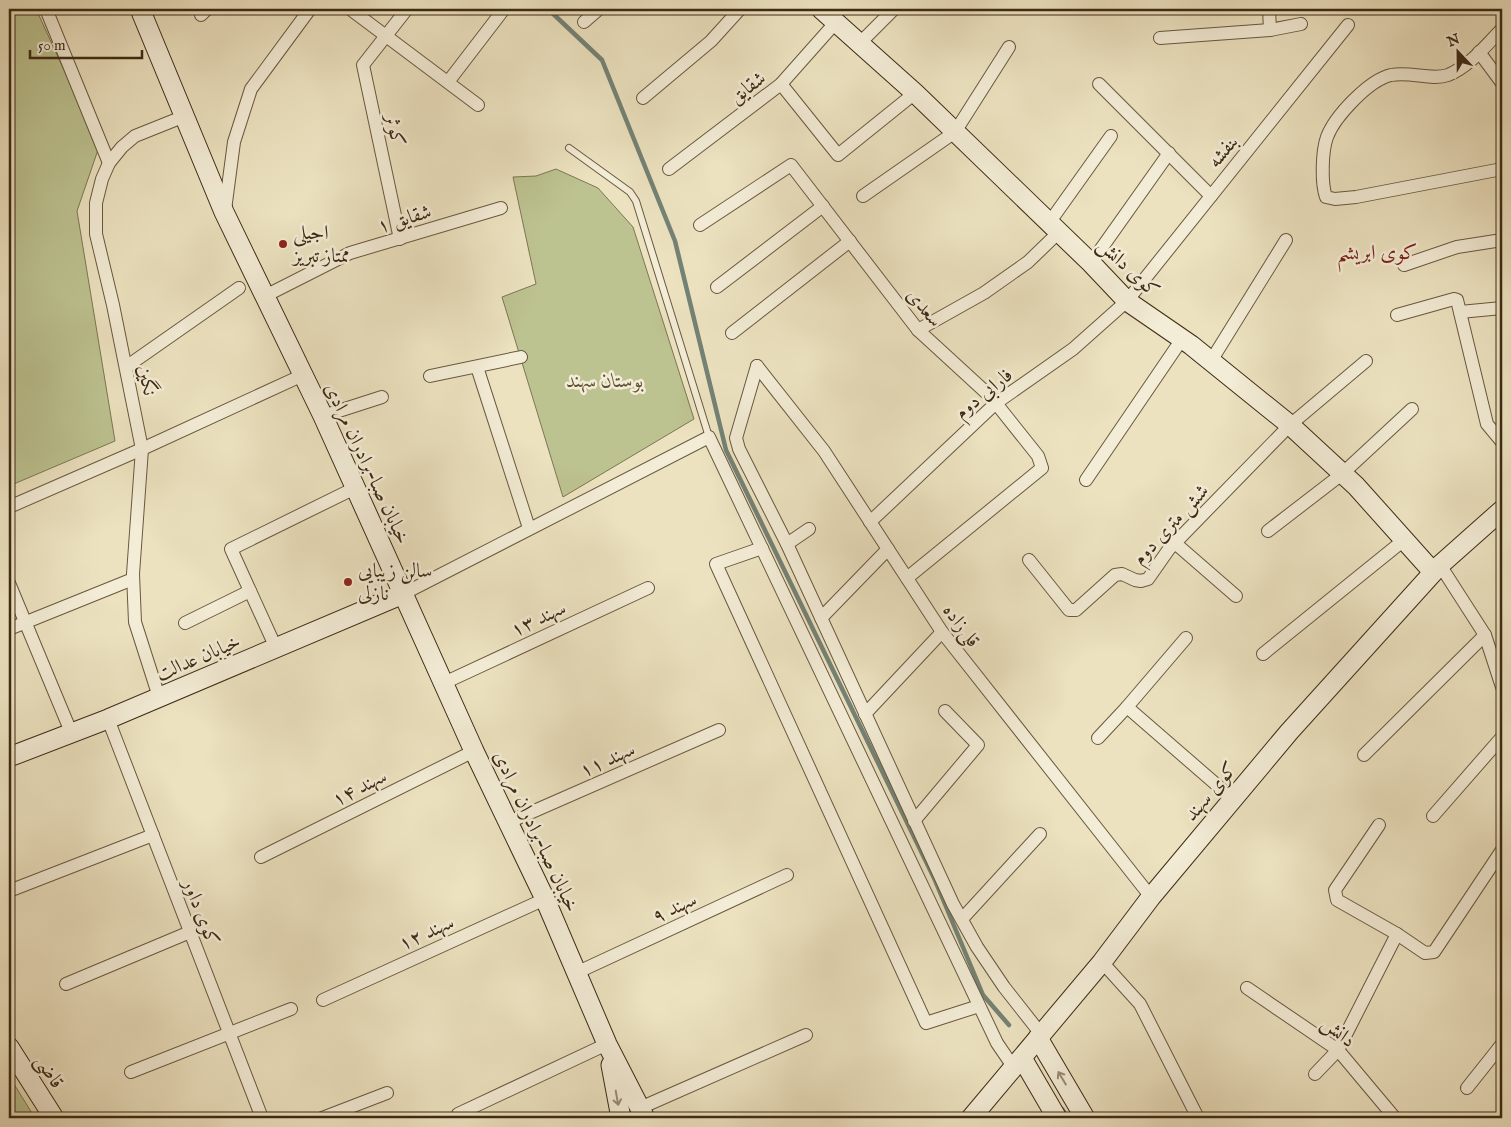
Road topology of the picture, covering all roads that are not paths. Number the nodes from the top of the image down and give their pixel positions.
1 (46, 9) edge
2 (140, 9) edge
3 (310, 9) edge
4 (350, 9) edge
5 (407, 9) edge
6 (504, 9) edge
7 (599, 9) edge
8 (740, 9) edge
9 (821, 9) edge
10 (894, 9) edge
11 (1268, 9) edge
12 (584, 22) dead end
13 (836, 22) junction
14 (1301, 24) dead end
15 (1348, 25) dead end
16 (1502, 28) edge
17 (1270, 30) junction
18 (386, 36) junction
19 (1160, 38) dead end
20 (860, 43) junction
21 (1009, 47) dead end
22 (1479, 52) junction
23 (448, 82) junction
24 (1502, 83) edge
25 (781, 84) junction
26 (1099, 84) dead end
27 (915, 93) junction
28 (643, 98) dead end
29 (478, 105) dead end
30 (185, 116) junction
31 (955, 132) junction
32 (1111, 136) dead end
33 (569, 148) dead end
34 (1169, 153) junction
35 (109, 163) junction
36 (669, 169) dead end
37 (1502, 169) edge
38 (863, 196) dead end
39 (1211, 196) junction
40 (823, 206) junction
41 (501, 208) dead end
42 (224, 212) junction
43 (700, 225) dead end
44 (1054, 228) junction
45 (400, 239) junction
46 (1286, 240) dead end
47 (1502, 240) edge
48 (850, 241) junction
49 (1091, 263) junction
50 (1404, 265) dead end
51 (717, 287) dead end
52 (239, 288) dead end
53 (265, 296) junction
54 (1126, 301) junction
55 (1502, 308) edge
56 (1460, 312) junction
57 (1397, 315) dead end
58 (918, 330) junction
59 (732, 333) dead end
60 (1182, 339) junction
61 (521, 357) dead end
62 (1211, 361) junction
63 (1366, 361) dead end
64 (126, 367) junction
65 (477, 367) junction
66 (303, 375) junction
67 (430, 376) dead end
68 (382, 396) dead end
69 (996, 403) junction
70 (1412, 408) dead end
71 (323, 416) junction
72 (1290, 426) junction
73 (709, 437) junction
74 (1502, 442) edge
75 (142, 449) junction
76 (1342, 474) junction
77 (1086, 480) dead end
78 (355, 488) junction
79 (9, 507) edge
80 (1502, 510) edge
81 (870, 522) junction
82 (529, 528) junction
83 (809, 529) dead end
84 (1268, 531) dead end
85 (1404, 540) junction
86 (1175, 543) junction
87 (787, 544) junction
88 (762, 548) junction
89 (888, 550) junction
90 (1029, 560) dead end
91 (1437, 568) junction
92 (907, 578) junction
93 (133, 579) junction
94 (9, 583) edge
95 (648, 588) dead end
96 (250, 590) junction
97 (403, 594) junction
98 (1236, 596) dead end
99 (821, 618) junction
100 (25, 623) junction
101 (185, 623) dead end
102 (9, 629) edge
103 (942, 632) junction
104 (1486, 635) junction
105 (1186, 638) dead end
106 (276, 648) junction
107 (1263, 654) dead end
108 (444, 683) junction
109 (1502, 687) edge
110 (159, 697) junction
111 (1127, 707) junction
112 (946, 711) dead end
113 (865, 714) junction
114 (108, 719) junction
115 (719, 730) dead end
116 (71, 732) junction
117 (1502, 737) edge
118 (1098, 738) dead end
119 (474, 751) junction
120 (1364, 755) dead end
121 (9, 756) edge
122 (1233, 799) junction
123 (1433, 816) dead end
124 (914, 821) junction
125 (509, 822) junction
126 (1379, 825) dead end
127 (1040, 834) dead end
128 (153, 835) junction
129 (1502, 850) edge
130 (261, 857) dead end
131 (787, 875) dead end
132 (9, 891) edge
133 (1151, 897) junction
134 (545, 899) junction
135 (962, 919) junction
136 (190, 932) junction
137 (1397, 934) junction
138 (1102, 962) junction
139 (578, 972) junction
140 (66, 984) dead end
141 (1247, 988) dead end
142 (323, 1000) dead end
143 (979, 1006) junction
144 (291, 1009) dead end
145 (229, 1034) junction
146 (806, 1035) dead end
147 (1040, 1036) junction
148 (607, 1044) junction
149 (1502, 1044) edge
150 (9, 1047) edge
151 (1338, 1050) junction
152 (1018, 1063) junction
153 (131, 1072) dead end
154 (1315, 1074) dead end
155 (1467, 1088) dead end
156 (387, 1093) dead end
157 (642, 1113) edge
158 (458, 1114) dead end
159 (54, 1118) edge
160 (262, 1118) edge
161 (322, 1118) edge
162 (621, 1118) edge
163 (971, 1118) edge
164 (1057, 1118) edge
165 (1085, 1118) edge
166 (1198, 1118) edge
167 (1395, 1118) edge

1 - 35 street
2 - 30 main road, خیابان صبا-برادران مرادی
3 - 42 street
4 - 18 street
5 - 18 street
6 - 23 street
7 - 12 street
8 - 28 street
9 - 13 main road, کوی دانش
10 - 20 street
11 - 17 street
13 - 20 main road, کوی دانش
13 - 25 street, شقایق
14 - 17 street
15 - 39 street, بنفشه
16 - 22 street
17 - 19 street
18 - 23 street
18 - 45 street, کوثر
20 - 27 main road, کوی دانش
21 - 31 street
22 - 24 street
22 - 37 street
23 - 29 street
25 - 27 street
25 - 36 street, شقایق
26 - 34 street
27 - 31 main road, کوی دانش
30 - 35 street, نگین
30 - 42 main road, خیابان صبا-برادران مرادی
31 - 38 street
31 - 44 main road, کوی دانش
32 - 44 street
33 - 73 lane
34 - 39 street
34 - 49 street
35 - 64 street, نگین
39 - 54 street, بنفشه
40 - 43 street, سعدی
40 - 48 street, سعدی
40 - 51 street
41 - 45 street, شقایق ۱
42 - 53 main road, خیابان صبا-برادران مرادی
44 - 49 main road, کوی دانش
44 - 58 street
45 - 53 street, شقایق ۱
46 - 62 street
47 - 50 street
48 - 58 street, سعدی
48 - 59 street
49 - 54 main road, کوی دانش
52 - 64 street
53 - 66 main road, خیابان صبا-برادران مرادی
54 - 60 main road, کوی دانش
54 - 69 street, فارابی دوم
55 - 56 street
56 - 57 street
56 - 74 street
58 - 69 street, سعدی
60 - 62 main road, کوی دانش
60 - 77 street
61 - 65 street
62 - 72 main road, کوی دانش
63 - 72 street, شش متری دوم
64 - 75 street, نگین
65 - 67 street
65 - 82 street
66 - 71 main road, خیابان صبا-برادران مرادی
66 - 75 street
68 - 71 street
69 - 81 street, فارابی دوم
69 - 92 street, سعدی
70 - 76 street
71 - 78 main road, خیابان صبا-برادران مرادی
72 - 76 main road, کوی دانش
72 - 86 street, شش متری دوم
73 - 82 street
73 - 88 street
75 - 79 street
75 - 93 street, نگین
76 - 84 street
76 - 85 main road, کوی دانش
78 - 96 street
78 - 97 main road, خیابان صبا-برادران مرادی
80 - 91 main road, کوی سهند
81 - 87 street, قلی‌زاده
81 - 89 street, قلی‌زاده
82 - 97 street
83 - 87 street
85 - 91 main road, کوی دانش
85 - 107 street
86 - 90 street, شش متری دوم
86 - 98 street
87 - 99 street
88 - 143 street
88 - 143 street
89 - 92 street, قلی‌زاده
89 - 99 street
91 - 104 street
91 - 122 main road, کوی سهند
92 - 103 street, قلی‌زاده
93 - 100 street
93 - 110 street, نگین
94 - 100 street
95 - 108 street, سهند ۱۳
96 - 101 street
96 - 106 street
97 - 106 main road, خیابان عدالت
97 - 108 main road, خیابان صبا-برادران مرادی
99 - 113 street
100 - 102 street
100 - 116 street
103 - 113 street
103 - 133 street, قلی‌زاده
104 - 109 street
104 - 120 street
105 - 111 street
106 - 110 main road, خیابان عدالت
108 - 119 main road, خیابان صبا-برادران مرادی
110 - 114 main road, خیابان عدالت
111 - 118 street
111 - 122 street
112 - 124 street
113 - 124 street
114 - 116 main road, خیابان عدالت
114 - 128 street, کوی داور
115 - 125 street, سهند ۱۱
116 - 121 main road, خیابان عدالت
117 - 123 street
119 - 125 main road, خیابان صبا-برادران مرادی
119 - 130 street, سهند ۱۴
122 - 133 main road, کوی سهند
124 - 135 street
125 - 134 main road, خیابان صبا-برادران مرادی
126 - 137 street
127 - 135 street
128 - 132 street
128 - 136 street, کوی داور
129 - 137 street
131 - 139 street, سهند ۹
133 - 138 main road, کوی سهند
134 - 139 main road, خیابان صبا-برادران مرادی
134 - 142 street, سهند ۱۲
135 - 147 street
136 - 140 street
136 - 145 street, کوی داور
137 - 151 street
138 - 147 main road, کوی سهند
138 - 166 street
139 - 148 main road, خیابان صبا-برادران مرادی
141 - 151 street, دانش
143 - 152 street
144 - 145 street
145 - 153 street
145 - 160 street, کوی داور
146 - 157 street
147 - 152 main road, کوی سهند
165 -> 147 main road
148 - 157 main road
148 - 158 street
148 -> 162 main road
149 - 155 street
150 - 159 main road, قاضی
151 - 154 street
151 - 167 street, دانش
152 - 163 main road, کوی سهند
152 - 164 main road
156 - 161 street

